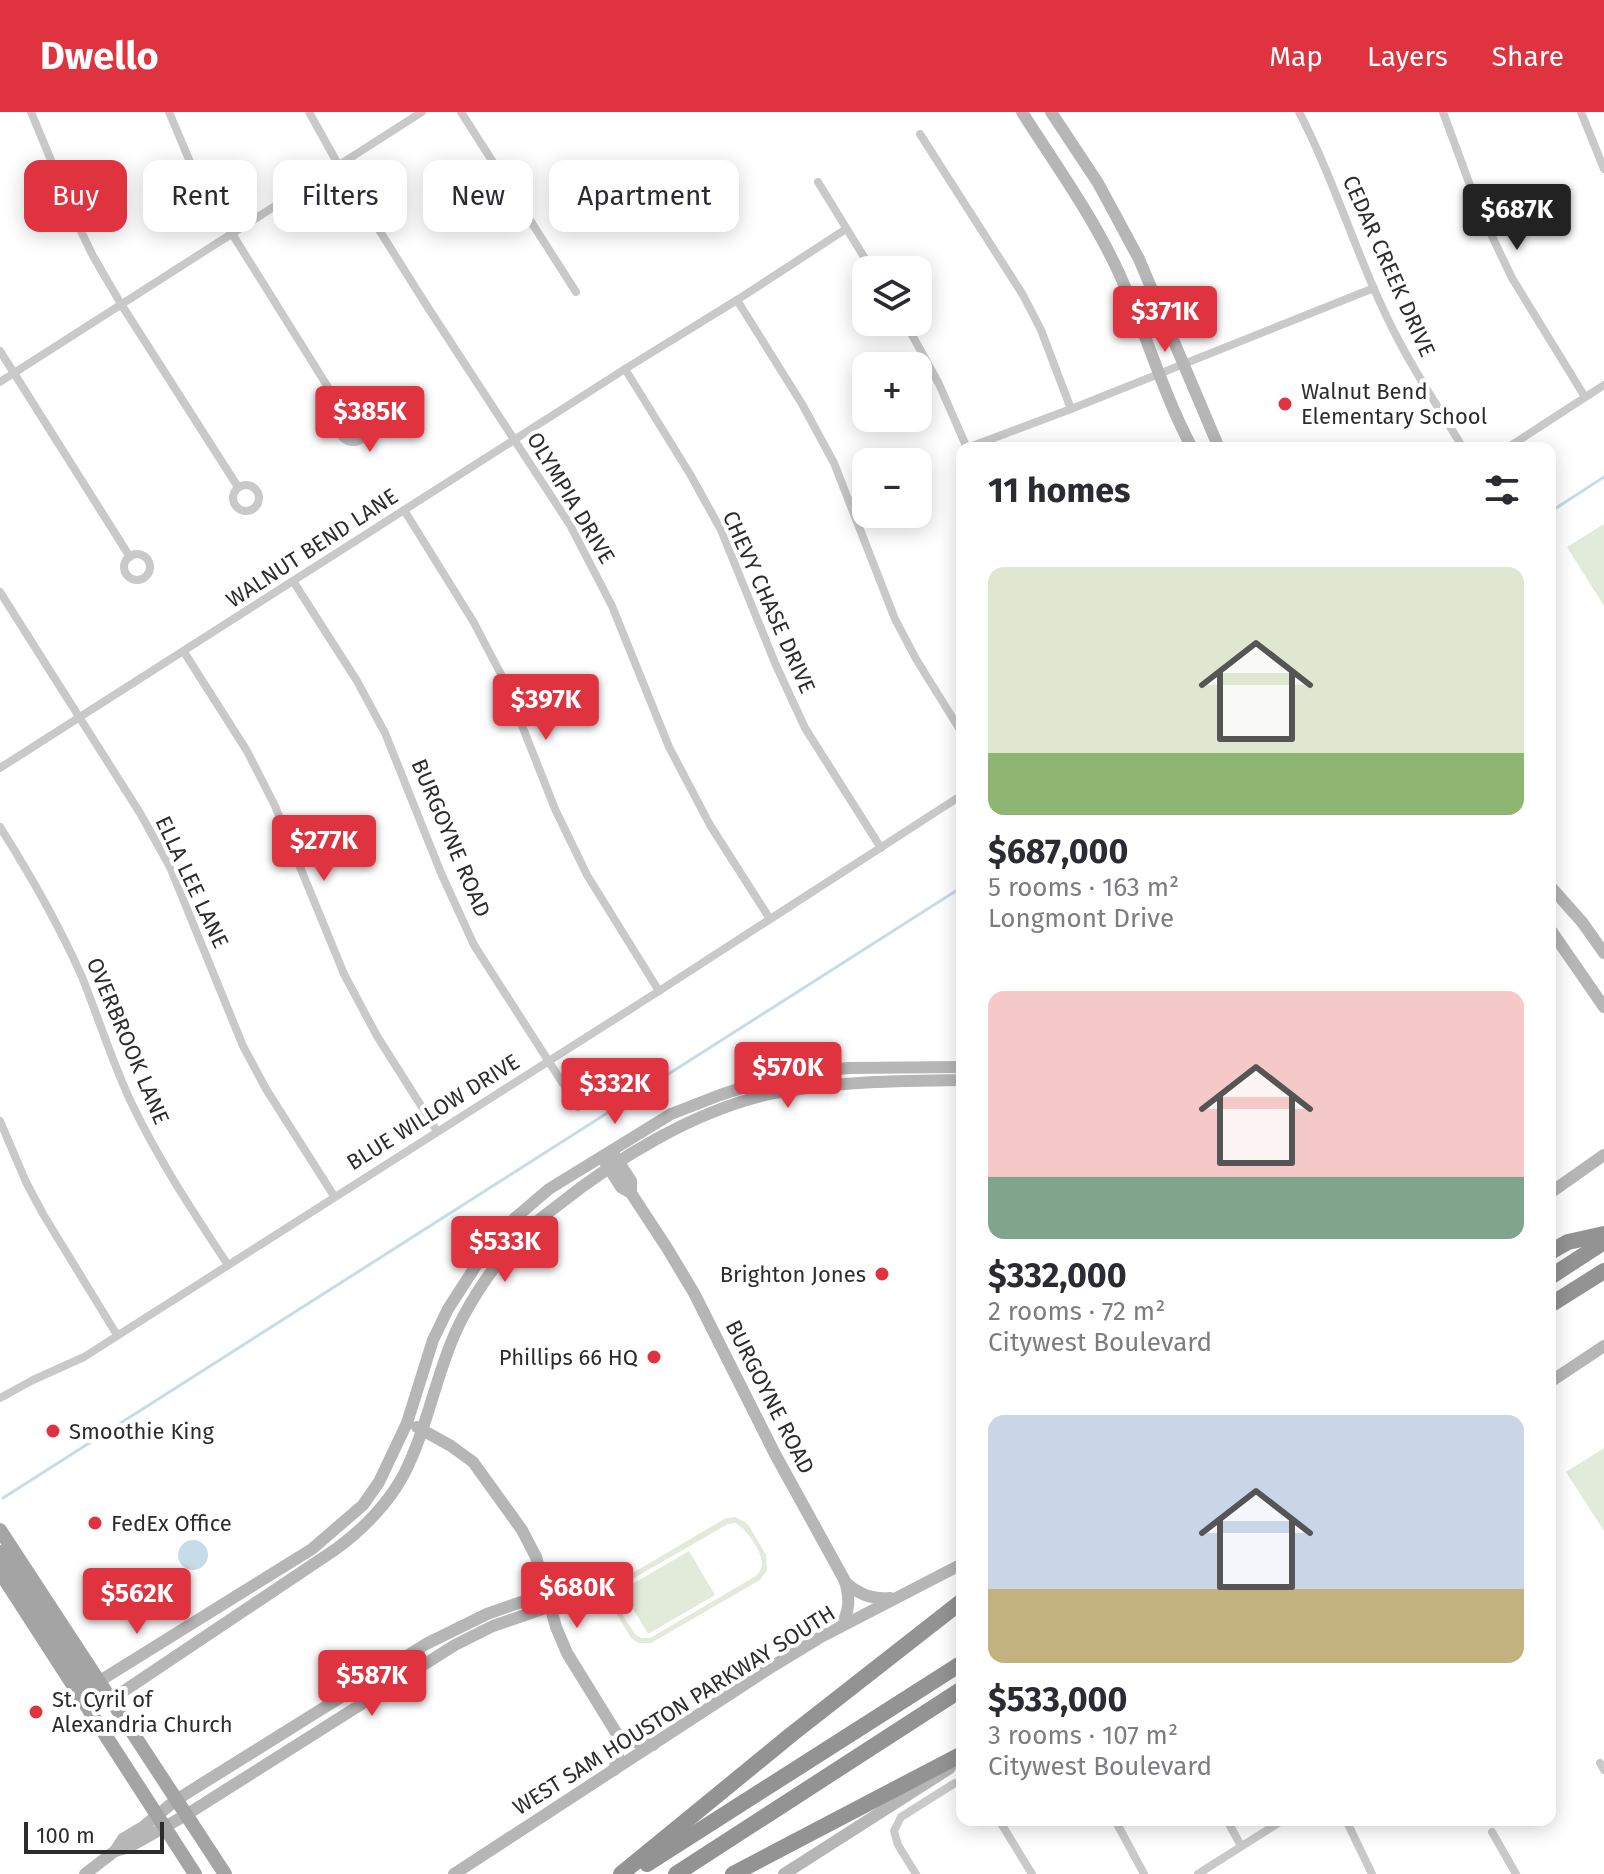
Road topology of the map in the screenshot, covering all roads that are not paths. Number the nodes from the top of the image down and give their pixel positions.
1 (31, 112) edge
2 (169, 112) edge
3 (309, 112) edge
4 (422, 112) edge
5 (461, 112) edge
6 (1022, 112) edge
7 (1051, 112) edge
8 (1299, 112) edge
9 (1443, 112) edge
10 (1581, 112) edge
11 (920, 134) dead end
12 (336, 160) edge
13 (348, 160) edge
14 (1604, 169) edge
15 (818, 182) dead end
16 (273, 208) edge
17 (846, 229) junction
18 (380, 232) edge
19 (231, 235) junction
20 (863, 256) edge
21 (1374, 288) junction
22 (576, 292) dead end
23 (737, 300) junction
24 (121, 304) junction
25 (913, 336) edge
26 (0, 351) edge
27 (1182, 364) junction
28 (625, 369) junction
29 (1159, 373) junction
30 (13, 374) junction
31 (0, 382) edge
32 (1604, 385) edge
33 (1585, 397) junction
34 (1071, 409) junction
35 (346, 416) dead end
36 (516, 440) junction
37 (964, 442) edge
38 (983, 442) edge
39 (1189, 442) edge
40 (1216, 442) edge
41 (1460, 442) edge
42 (1516, 442) edge
43 (238, 487) dead end
44 (404, 510) junction
45 (130, 557) dead end
46 (293, 581) junction
47 (0, 592) edge
48 (184, 652) junction
49 (80, 718) junction
50 (956, 723) edge
51 (0, 768) edge
52 (956, 799) edge
53 (0, 827) edge
54 (881, 848) junction
55 (1556, 893) edge
56 (770, 919) junction
57 (1556, 936) edge
58 (1604, 953) edge
59 (659, 991) junction
60 (1600, 991) edge
61 (1604, 1007) edge
62 (548, 1061) junction
63 (956, 1067) edge
64 (956, 1080) edge
65 (578, 1107) dead end
66 (0, 1121) edge
67 (437, 1131) junction
68 (606, 1153) junction
69 (1604, 1155) edge
70 (614, 1166) junction
71 (1556, 1189) edge
72 (334, 1196) junction
73 (1604, 1234) edge
74 (1604, 1242) edge
75 (1556, 1249) edge
76 (228, 1265) junction
77 (1604, 1271) edge
78 (1556, 1273) edge
79 (1556, 1301) edge
80 (117, 1335) junction
81 (1604, 1346) edge
82 (1556, 1378) edge
83 (0, 1398) edge
84 (407, 1423) junction
85 (423, 1429) junction
86 (0, 1530) edge
87 (0, 1552) edge
88 (956, 1567) edge
89 (0, 1572) edge
90 (845, 1581) junction
91 (904, 1594) junction
92 (549, 1599) junction
93 (956, 1606) edge
94 (840, 1627) junction
95 (406, 1655) junction
96 (956, 1667) edge
97 (415, 1669) junction
98 (98, 1682) junction
99 (956, 1693) edge
100 (112, 1699) junction
101 (299, 1724) junction
102 (617, 1734) junction
103 (308, 1738) junction
104 (653, 1745) junction
105 (956, 1757) edge
106 (956, 1764) edge
107 (614, 1770) junction
108 (956, 1783) edge
109 (176, 1800) junction
110 (186, 1815) junction
111 (162, 1821) junction
112 (1003, 1826) edge
113 (1118, 1826) edge
114 (1230, 1826) edge
115 (1273, 1826) edge
116 (1349, 1826) edge
117 (1492, 1832) dead end
118 (1241, 1846) junction
119 (85, 1874) edge
120 (195, 1874) edge
121 (225, 1874) edge
122 (454, 1874) edge
123 (621, 1874) edge
124 (632, 1874) edge
125 (676, 1874) edge
126 (733, 1874) edge
127 (785, 1874) edge
128 (916, 1874) edge
129 (1032, 1874) edge
130 (1144, 1874) edge
131 (1198, 1874) edge
132 (1372, 1874) edge
133 (1516, 1874) edge

1 - 24 street
2 - 19 street
3 - 12 street, OLYMPIA DRIVE
4 - 13 street
5 - 22 street
6 - 29 street
7 - 27 street
8 - 21 street, CEDAR CREEK DRIVE
9 - 33 street
10 - 14 street
11 - 34 street
15 - 17 street
16 - 19 street
17 - 20 street
17 - 23 street, WALNUT BEND LANE
18 - 36 street, OLYMPIA DRIVE
19 - 24 street
19 - 35 street
21 - 27 street
21 - 41 street, CEDAR CREEK DRIVE
23 - 28 street, WALNUT BEND LANE
23 - 50 street
24 - 30 street
24 - 43 street
25 - 37 street
26 - 30 street
27 - 29 street
27 - 40 street
28 - 36 street, WALNUT BEND LANE
28 - 54 street, CHEVY CHASE DRIVE
29 - 34 street
29 - 39 street
30 - 31 street
30 - 45 street
32 - 33 street
33 - 42 street
34 - 38 street
36 - 44 street, WALNUT BEND LANE
36 - 56 street, OLYMPIA DRIVE
44 - 46 street, WALNUT BEND LANE
44 - 59 street
46 - 48 street, WALNUT BEND LANE
46 - 62 street, BURGOYNE ROAD
47 - 49 street, ELLA LEE LANE
48 - 49 street, WALNUT BEND LANE
48 - 67 street
49 - 51 street, WALNUT BEND LANE
49 - 72 street, ELLA LEE LANE
52 - 54 street, BLUE WILLOW DRIVE
53 - 76 street, OVERBROOK LANE
54 - 56 street, BLUE WILLOW DRIVE
55 - 58 street
56 - 59 street, BLUE WILLOW DRIVE
57 - 60 street
59 - 62 street, BLUE WILLOW DRIVE
60 - 61 street
62 - 65 street, BURGOYNE ROAD
62 - 67 street, BLUE WILLOW DRIVE
63 - 68 street
64 - 70 street
66 - 80 street
67 - 72 street, BLUE WILLOW DRIVE
68 - 70 street, BURGOYNE ROAD
68 - 84 street
69 - 71 street
70 - 85 street
70 - 90 street, BURGOYNE ROAD
72 - 76 street, BLUE WILLOW DRIVE
73 - 75 highway
74 - 78 highway
76 - 80 street, BLUE WILLOW DRIVE
77 - 79 highway
80 - 83 street, BLUE WILLOW DRIVE
81 - 82 street
84 - 85 street
84 - 98 street
85 - 92 street
85 - 100 street
86 - 98 main road
87 - 100 main road
88 - 91 street, WEST SAM HOUSTON PARKWAY SOUTH
89 - 111 main road
90 - 91 street
90 - 94 street, BURGOYNE ROAD
91 - 94 street, WEST SAM HOUSTON PARKWAY SOUTH
92 - 95 street
92 - 97 street
92 - 102 street
93 - 123 highway
94 - 104 street, WEST SAM HOUSTON PARKWAY SOUTH
95 - 97 street
95 - 101 street
96 - 124 highway
97 - 103 street
98 - 100 main road
99 - 125 highway
100 - 109 main road
101 - 103 street
101 - 109 street
102 - 104 street
102 - 107 street
103 - 110 street
104 - 107 street, WEST SAM HOUSTON PARKWAY SOUTH
105 - 126 highway
106 - 127 street
107 - 122 street, WEST SAM HOUSTON PARKWAY SOUTH
108 - 128 street
109 - 110 main road
109 - 111 street
110 - 111 street
110 - 121 main road
111 - 119 street
111 - 120 main road
112 - 129 street
113 - 130 street
114 - 118 street
115 - 118 street
116 - 132 street
117 - 133 street
118 - 131 street

